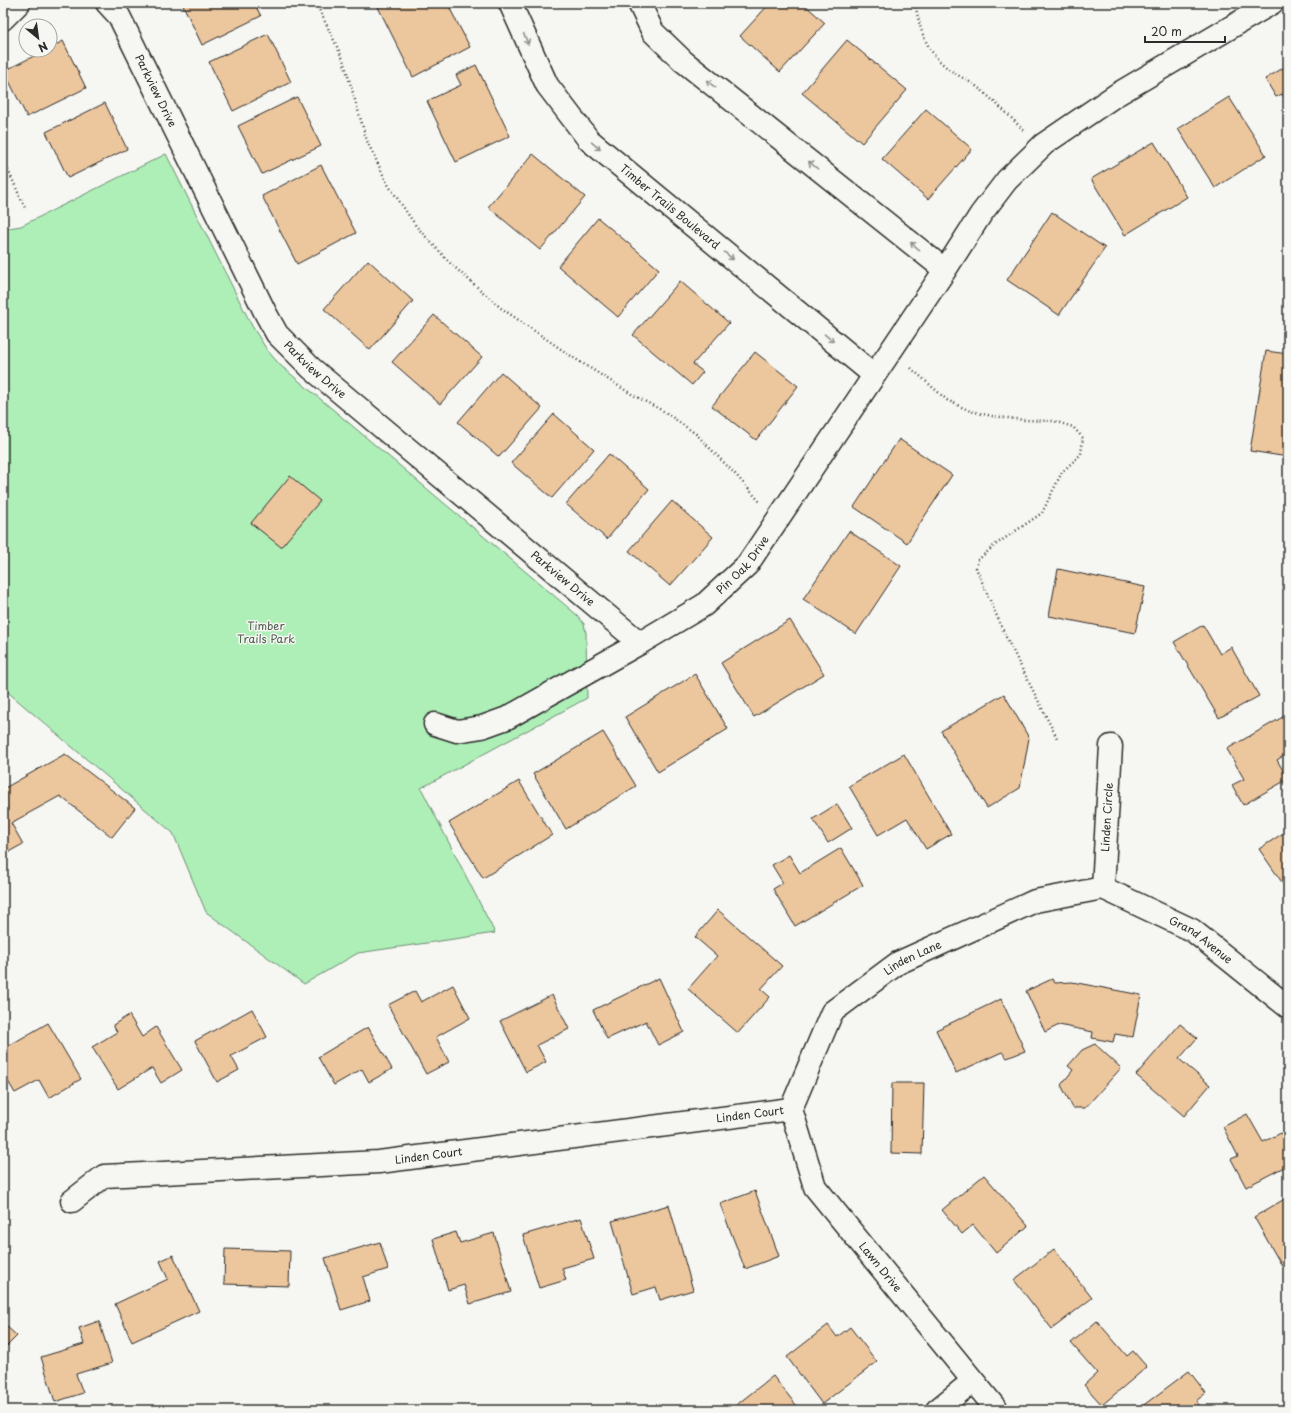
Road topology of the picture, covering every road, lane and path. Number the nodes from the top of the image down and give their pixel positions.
1 (19, 3) edge
2 (106, 3) edge
3 (316, 3) edge
4 (510, 3) edge
5 (639, 3) edge
6 (915, 3) edge
7 (1272, 3) edge
8 (3, 19) edge
9 (1027, 134) dead end
10 (3, 158) edge
11 (26, 210) dead end
12 (945, 270) junction
13 (911, 368) dead end
14 (874, 375) junction
15 (764, 507) dead end
16 (640, 643) junction
17 (435, 724) dead end
18 (1058, 740) dead end
19 (1111, 746) dead end
20 (1103, 888) junction
21 (1288, 1007) edge
22 (792, 1109) junction
23 (72, 1201) dead end
24 (973, 1381) junction
25 (937, 1410) edge
26 (997, 1410) edge

1 - 8 street
2 - 16 street, Parkview Drive
3 - 15 path
4 -> 14 street, Timber Trails Boulevard
12 -> 5 street
6 - 9 path
7 - 12 street, Pin Oak Drive
10 - 11 path
12 - 14 street, Pin Oak Drive
13 - 18 path
14 - 16 street, Pin Oak Drive
16 - 17 street, Pin Oak Drive
19 - 20 street, Linden Circle
20 - 21 street, Grand Avenue
20 - 22 street, Linden Lane
22 - 23 street, Linden Court
22 - 24 street, Lawn Drive
24 - 25 street
24 - 26 street, Lawn Drive

